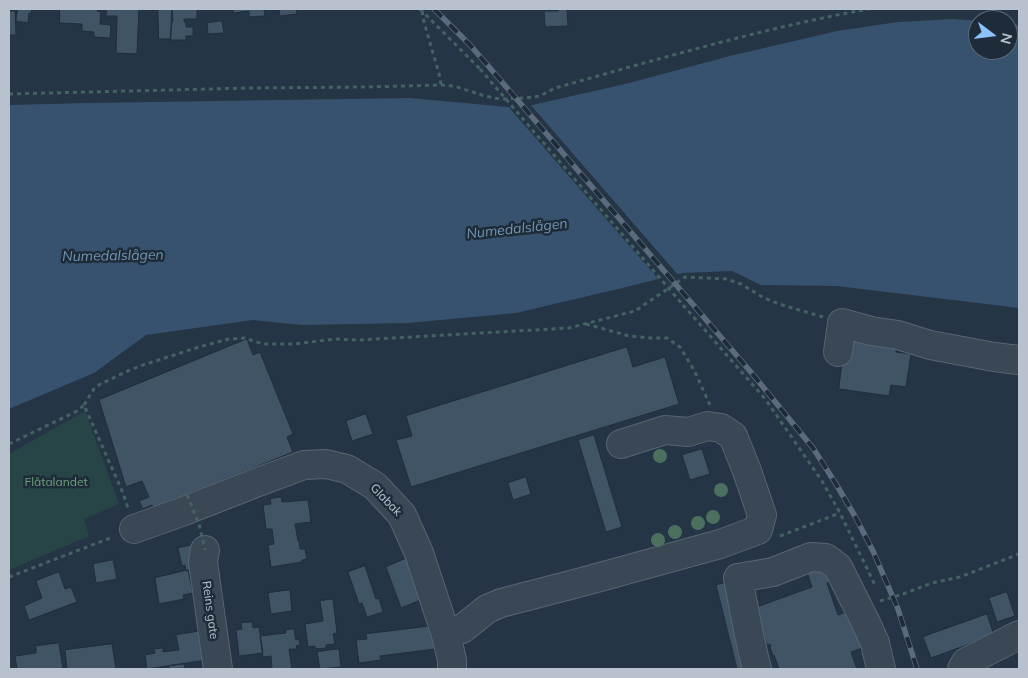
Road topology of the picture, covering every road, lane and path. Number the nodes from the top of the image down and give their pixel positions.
1 (868, 9) edge
2 (421, 10) edge
3 (441, 85) junction
4 (9, 94) edge
5 (842, 323) junction
6 (586, 324) junction
7 (838, 352) dead end
8 (1019, 360) edge
9 (84, 405) junction
10 (721, 428) junction
11 (9, 444) edge
12 (621, 444) dead end
13 (186, 495) dead end
14 (840, 513) junction
15 (134, 529) junction
16 (758, 530) junction
17 (720, 544) junction
18 (205, 550) joint
19 (1019, 554) edge
20 (9, 577) edge
21 (738, 578) junction
22 (875, 586) dead end
23 (873, 601) junction
24 (446, 635) junction
25 (1019, 635) edge
26 (218, 669) edge
27 (452, 669) edge
28 (757, 669) edge
29 (881, 669) edge
30 (962, 669) edge

1 - 3 path
2 - 3 path
2 - 14 path, bridge
3 - 4 path
5 - 6 path
5 - 7 street
5 - 8 street
6 - 9 path
6 - 10 path
9 - 11 path
9 - 15 path
10 - 12 street
10 - 16 street
13 - 18 path, bridge
14 - 16 path
14 - 22 path
15 - 20 path
15 - 24 street, Glabak
16 - 17 street
17 - 21 street
17 - 24 street
18 - 26 street, Reins gate
19 - 23 path
21 - 23 street
21 - 28 street
23 - 29 street
24 - 27 street, Glabak
25 - 30 street

